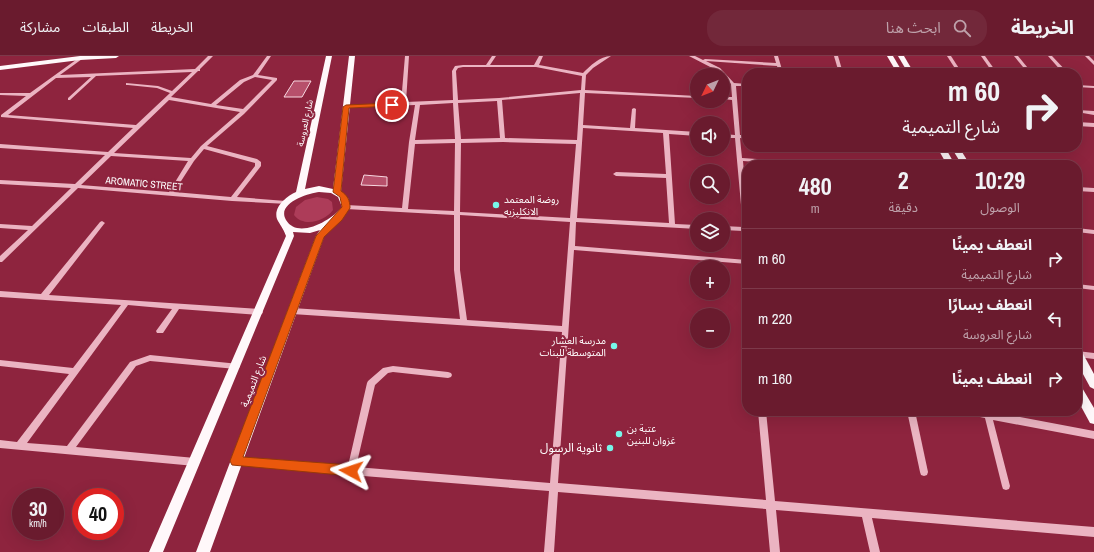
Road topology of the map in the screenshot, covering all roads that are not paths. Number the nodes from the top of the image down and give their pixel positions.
1 (116, 56) edge
2 (211, 56) edge
3 (269, 56) edge
4 (329, 56) edge
5 (407, 56) edge
6 (498, 56) edge
7 (541, 56) edge
8 (609, 56) edge
9 (691, 56) edge
10 (776, 56) edge
11 (836, 56) edge
12 (890, 56) edge
13 (901, 56) edge
14 (949, 56) edge
15 (982, 56) edge
16 (1016, 56) edge
17 (1050, 56) edge
18 (1087, 56) edge
19 (354, 57) edge
20 (493, 57) edge
21 (80, 58) junction
22 (701, 60) junction
23 (1093, 61) edge
24 (778, 65) junction
25 (486, 66) junction
26 (536, 66) junction
27 (0, 68) edge
28 (779, 68) edge
29 (840, 68) edge
30 (897, 68) edge
31 (908, 68) edge
32 (957, 68) edge
33 (991, 68) edge
34 (1026, 68) edge
35 (1061, 68) edge
36 (198, 70) junction
37 (95, 75) junction
38 (584, 75) junction
39 (56, 76) junction
40 (255, 76) junction
41 (128, 84) dead end
42 (733, 84) junction
43 (742, 85) edge
44 (1082, 86) edge
45 (1094, 87) edge
46 (583, 90) junction
47 (173, 93) junction
48 (0, 94) edge
49 (32, 95) junction
50 (690, 97) edge
51 (167, 98) junction
52 (499, 98) junction
53 (730, 98) edge
54 (734, 98) junction
55 (70, 99) dead end
56 (457, 101) junction
57 (404, 104) junction
58 (418, 104) junction
59 (212, 106) junction
60 (346, 107) junction
61 (634, 109) dead end
62 (243, 111) junction
63 (1082, 112) edge
64 (1094, 113) edge
65 (2, 117) edge
66 (1082, 125) edge
67 (580, 126) junction
68 (1094, 126) edge
69 (138, 127) junction
70 (632, 130) junction
71 (666, 132) junction
72 (690, 134) edge
73 (730, 136) edge
74 (738, 137) junction
75 (742, 137) edge
76 (504, 140) junction
77 (458, 141) junction
78 (412, 142) junction
79 (579, 142) junction
80 (0, 146) edge
81 (203, 147) junction
82 (110, 154) junction
83 (740, 159) junction
84 (192, 160) junction
85 (753, 160) edge
86 (616, 174) dead end
87 (669, 176) junction
88 (742, 177) edge
89 (0, 182) edge
90 (76, 186) junction
91 (1082, 189) edge
92 (1094, 190) edge
93 (337, 192) junction
94 (300, 193) junction
95 (170, 194) junction
96 (232, 199) junction
97 (286, 203) junction
98 (346, 208) junction
99 (405, 211) junction
100 (458, 214) junction
101 (573, 220) junction
102 (333, 222) junction
103 (102, 224) dead end
104 (287, 225) junction
105 (672, 225) junction
106 (0, 226) edge
107 (690, 226) edge
108 (33, 228) junction
109 (730, 228) edge
110 (742, 229) edge
111 (1082, 231) edge
112 (1094, 232) edge
113 (571, 248) junction
114 (0, 260) edge
115 (742, 262) edge
116 (1082, 287) edge
117 (1094, 288) edge
118 (0, 294) edge
119 (42, 297) junction
120 (126, 302) junction
121 (177, 306) junction
122 (292, 311) junction
123 (259, 312) junction
124 (464, 322) junction
125 (565, 329) junction
126 (160, 331) dead end
127 (1082, 354) edge
128 (1094, 356) edge
129 (1082, 362) edge
130 (0, 363) edge
131 (236, 366) junction
132 (74, 371) junction
133 (448, 375) dead end
134 (1094, 384) edge
135 (1082, 397) edge
136 (762, 416) edge
137 (912, 416) edge
138 (988, 416) edge
139 (993, 416) edge
140 (1094, 419) edge
141 (1094, 435) edge
142 (0, 444) edge
143 (20, 446) junction
144 (69, 450) junction
145 (236, 461) junction
146 (195, 462) junction
147 (351, 471) junction
148 (924, 472) dead end
149 (1006, 486) dead end
150 (554, 488) junction
151 (771, 506) junction
152 (866, 514) junction
153 (1094, 532) edge
154 (156, 552) edge
155 (203, 552) edge
156 (549, 552) edge
157 (775, 552) edge
158 (875, 552) edge

1 - 21 main road
2 - 36 street
3 - 40 street
4 - 94 main road, شارع العروسة
5 - 57 street
6 - 20 street
7 - 26 street
8 - 38 street
9 - 22 street
10 - 24 street
11 - 29 street
12 - 30 main road
13 - 31 main road
14 - 32 street
15 - 33 street
16 - 34 street
17 - 35 street
18 - 23 street
19 - 60 main road
20 - 25 street
21 - 27 main road
21 - 39 street
22 - 24 street
22 - 42 street
24 - 28 street
25 - 26 street
25 - 56 street
26 - 38 street
36 - 37 street
36 - 47 street
37 - 39 street
37 - 55 street
38 - 46 street
39 - 49 street
40 - 59 street
40 - 62 street
41 - 47 street
42 - 43 street
42 - 54 street
44 - 45 street
46 - 50 street
46 - 52 street
46 - 67 street
47 - 51 street
48 - 49 street
49 - 65 street
51 - 59 street
51 - 69 street
52 - 56 street
52 - 76 street
53 - 54 street
54 - 74 street
56 - 58 street
56 - 77 street
57 - 58 street
57 - 60 street
58 - 78 street
59 - 62 street
60 - 93 main road
61 - 70 street
62 - 81 street
63 - 64 street
65 - 69 street
66 - 68 street
67 - 70 street
67 - 79 street
69 - 82 street
70 - 71 street
71 - 72 street
71 - 87 street
73 - 74 street
74 - 75 street
74 - 83 street
76 - 77 street
76 - 79 street
77 - 78 street
77 - 100 street
78 - 99 street
79 - 101 street
80 - 82 street
81 - 84 street
81 - 96 street
82 - 84 street
82 - 90 street
83 - 85 street
83 - 88 street
84 - 95 street
86 - 87 street
87 - 105 street
89 - 90 street, AROMATIC STREET
90 - 95 street, AROMATIC STREET
90 - 108 street
91 - 92 street
93 - 94 main road
93 - 98 main road
94 - 97 main road
95 - 96 street, AROMATIC STREET
96 - 97 street, AROMATIC STREET
97 - 104 main road
98 - 99 street
98 - 102 main road
99 - 100 street
100 - 101 street
100 - 124 street
101 - 105 street
101 - 113 street
102 - 104 main road
102 - 122 main road, شارع التميمية
103 - 119 street
104 - 123 main road, شارع التميمية
105 - 107 street
106 - 108 street
108 - 114 street
109 - 110 street
111 - 112 street
113 - 115 street
113 - 125 street
116 - 117 street
118 - 119 street
119 - 120 street
120 - 121 street
120 - 132 street
121 - 123 street
121 - 126 street
122 - 124 street
122 - 145 main road, شارع التميمية
123 - 131 main road, شارع التميمية
124 - 125 street
125 - 150 street
127 - 128 street
129 - 134 main road
130 - 132 street
131 - 144 street
131 - 146 main road, شارع التميمية
132 - 143 street
133 - 147 street
135 - 140 main road
136 - 151 street
137 - 148 street
138 - 149 street
139 - 141 street
142 - 143 street
143 - 144 street
144 - 146 street
145 - 147 street
145 - 155 main road, شارع التميمية
146 - 154 main road, شارع التميمية
147 - 150 street
150 - 151 street
150 - 156 street
151 - 152 street
151 - 157 street
152 - 153 street
152 - 158 street

